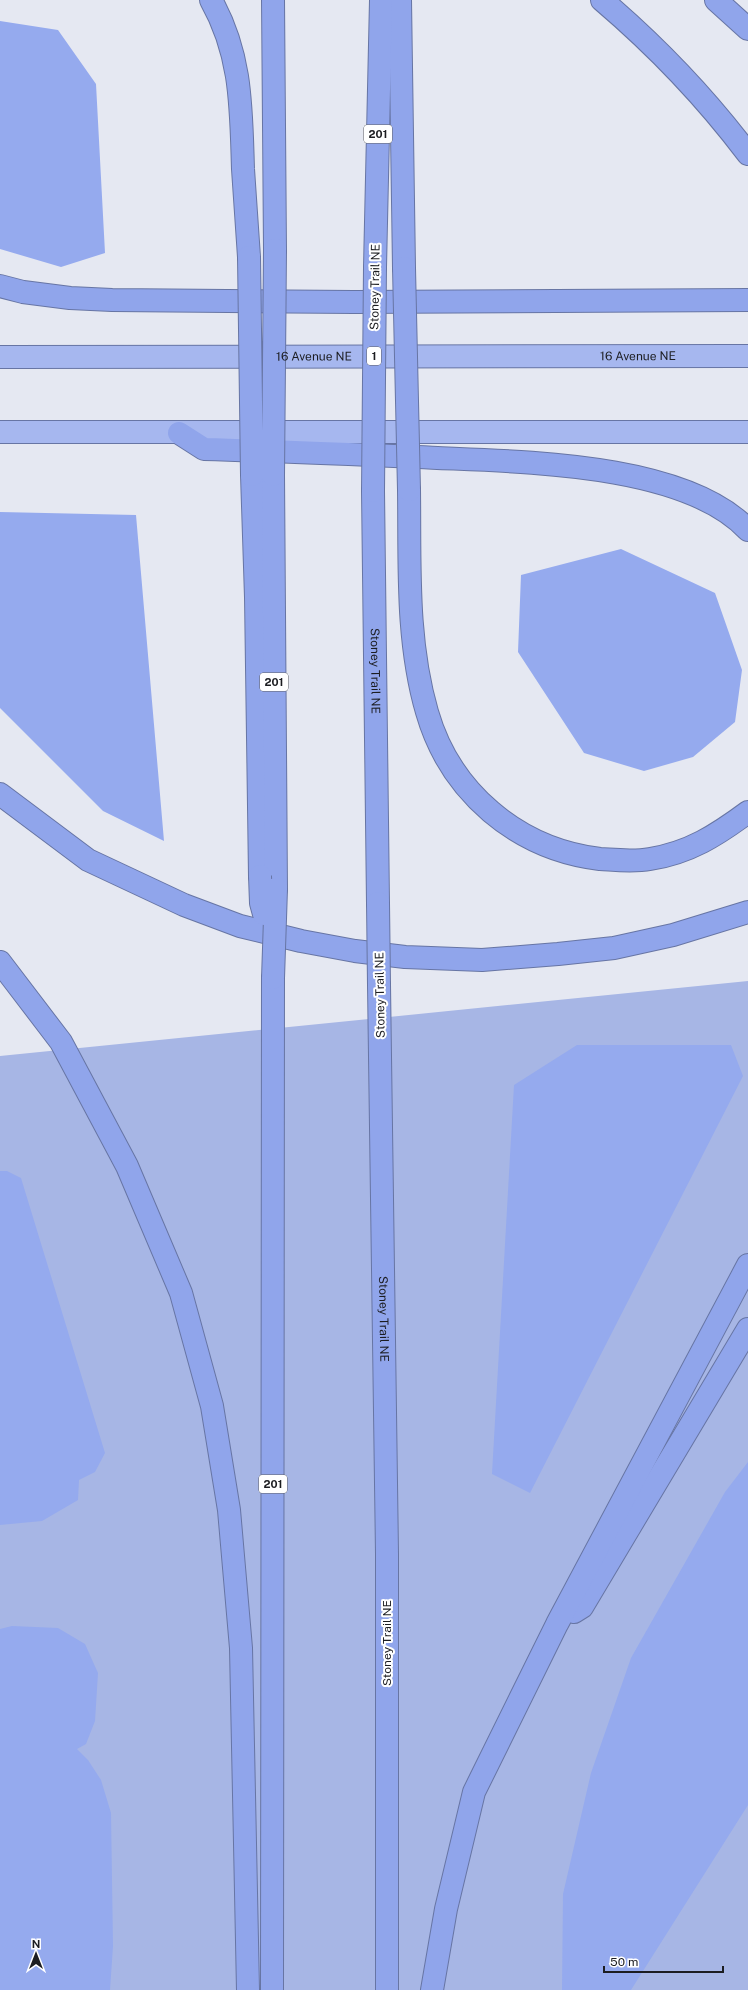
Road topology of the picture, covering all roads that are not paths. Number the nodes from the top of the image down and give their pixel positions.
1 (210, 0) edge
2 (273, 0) edge
3 (381, 0) edge
4 (400, 0) edge
5 (602, 0) edge
6 (716, 0) edge
7 (748, 29) edge
8 (748, 154) edge
9 (0, 286) edge
10 (748, 300) edge
11 (748, 356) edge
12 (0, 357) edge
13 (0, 432) edge
14 (748, 432) edge
15 (179, 433) junction
16 (262, 475) junction
17 (748, 530) edge
18 (0, 794) edge
19 (748, 812) edge
20 (748, 912) edge
21 (0, 962) edge
22 (748, 1265) edge
23 (748, 1329) edge
24 (557, 1624) junction
25 (248, 1990) edge
26 (272, 1990) edge
27 (387, 1990) edge
28 (432, 1990) edge

1 - 16 highway, bridge
2 - 16 highway, 201, bridge
3 - 27 highway, Stoney Trail NE / 201, bridge
4 - 19 highway, bridge
5 - 8 highway
6 - 7 highway
9 - 10 highway
11 - 12 highway, 16 Avenue NE / 1
13 - 15 highway
14 - 15 highway
15 - 17 highway
16 - 26 highway, 201, bridge
18 - 20 highway
21 - 25 highway
22 - 24 highway
23 - 24 highway
24 - 28 highway

